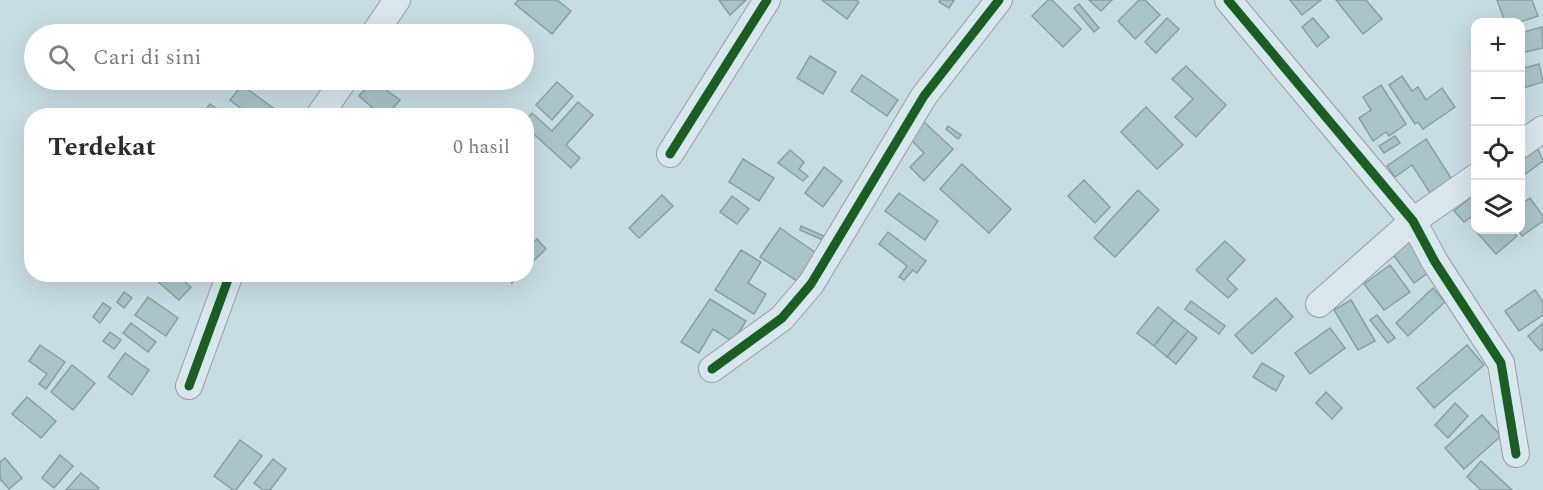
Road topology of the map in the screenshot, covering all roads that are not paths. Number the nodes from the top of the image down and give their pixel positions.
1 (397, 0) edge
2 (767, 0) edge
3 (999, 0) edge
4 (1228, 0) edge
5 (381, 24) edge
6 (337, 90) edge
7 (325, 108) edge
8 (1543, 129) edge
9 (1525, 142) edge
10 (670, 153) dead end
11 (1472, 180) edge
12 (1413, 221) junction
13 (227, 282) edge
14 (1319, 304) dead end
15 (712, 369) dead end
16 (189, 386) dead end
17 (1516, 454) dead end

1 - 5 street
2 - 10 street
3 - 15 street
4 - 12 street
6 - 7 street
8 - 9 street
11 - 12 street
12 - 14 street
12 - 17 street
13 - 16 street

